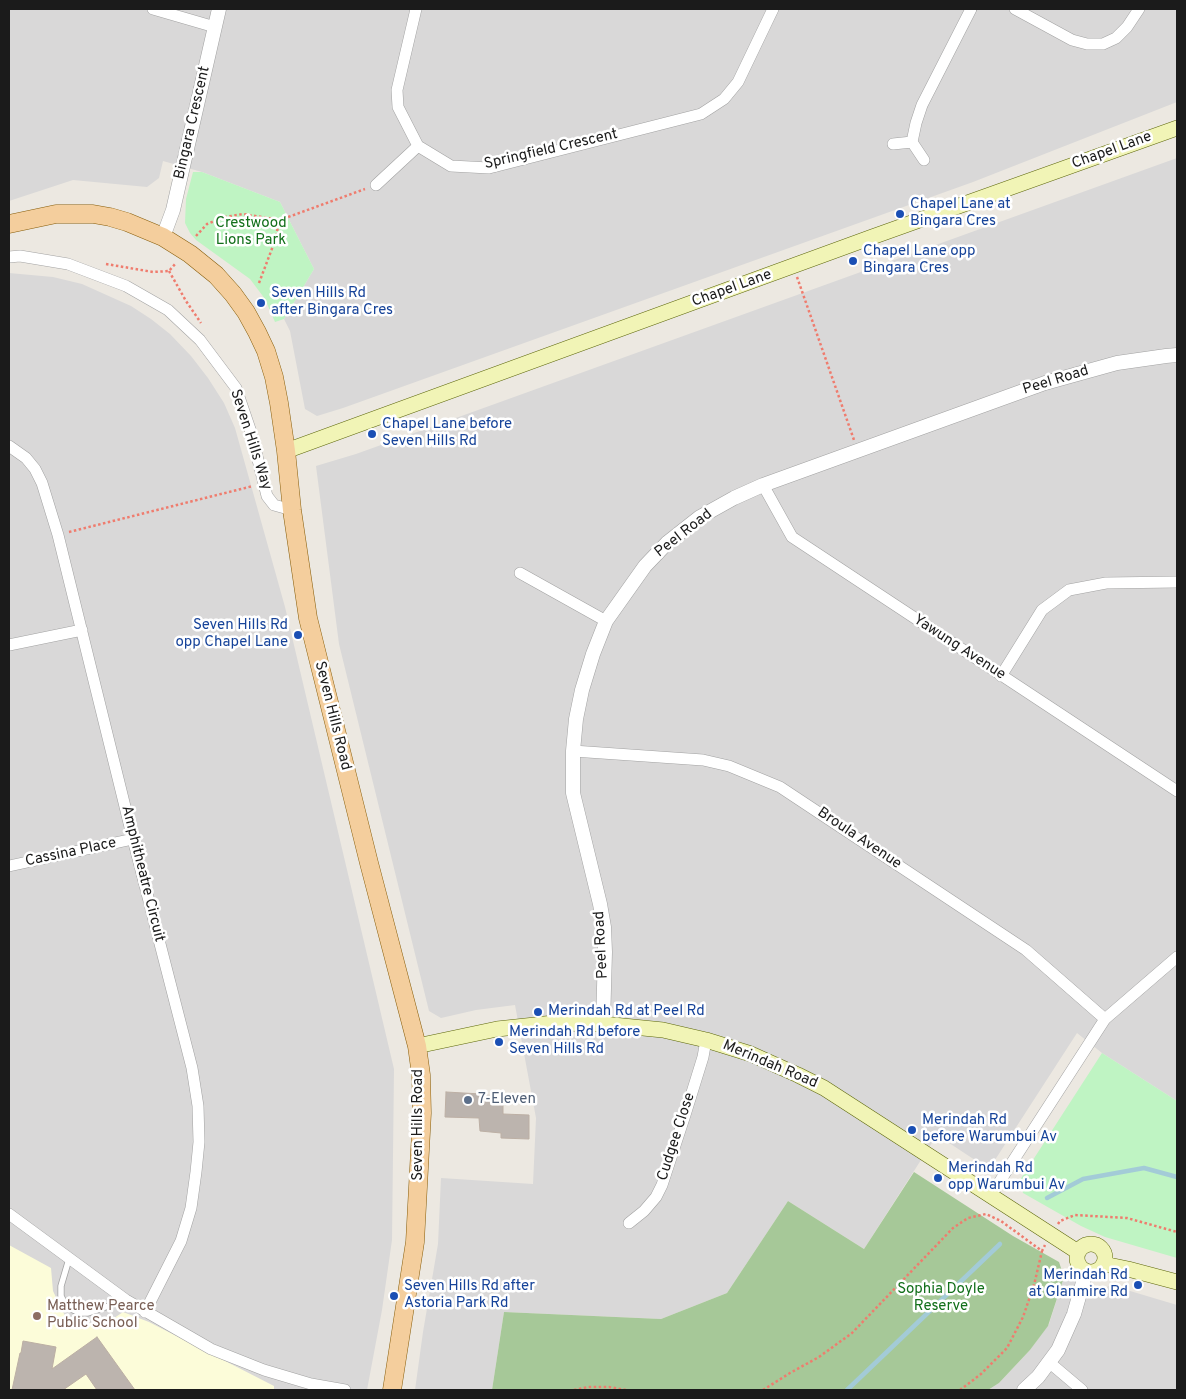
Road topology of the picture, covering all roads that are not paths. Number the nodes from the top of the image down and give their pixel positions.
1 (153, 9) edge
2 (219, 9) edge
3 (416, 9) edge
4 (773, 9) edge
5 (971, 9) edge
6 (1015, 9) edge
7 (1139, 9) edge
8 (214, 27) junction
9 (1177, 128) edge
10 (912, 142) junction
11 (893, 144) dead end
12 (418, 146) junction
13 (924, 160) dead end
14 (376, 185) road end
15 (9, 224) edge
16 (164, 237) junction
17 (9, 257) edge
18 (1177, 356) edge
19 (9, 446) edge
20 (286, 451) junction
21 (763, 485) junction
22 (292, 510) junction
23 (520, 574) dead end
24 (1177, 582) edge
25 (606, 621) junction
26 (82, 630) junction
27 (9, 645) edge
28 (1001, 676) junction
29 (573, 751) junction
30 (1177, 791) edge
31 (133, 840) junction
32 (9, 866) edge
33 (1177, 957) edge
34 (1106, 1019) junction
35 (603, 1024) junction
36 (706, 1040) junction
37 (417, 1046) junction
38 (991, 1195) junction
39 (9, 1214) edge
40 (629, 1224) dead end
41 (1078, 1252) junction
42 (69, 1259) junction
43 (1104, 1264) junction
44 (1086, 1272) junction
45 (1177, 1282) edge
46 (126, 1300) junction
47 (145, 1312) junction
48 (1050, 1363) junction
49 (345, 1390) edge
50 (392, 1390) edge
51 (1024, 1390) edge
52 (1082, 1390) edge

1 - 8 street
2 - 8 street, Bingara Crescent
3 - 12 street
4 - 12 street, Springfield Crescent
5 - 10 street
6 - 7 street
8 - 16 street, Bingara Crescent
9 - 20 main road, Chapel Lane
10 - 11 street
10 - 13 street
12 - 14 street
15 - 16 main road, Seven Hills Road
16 - 20 main road, Seven Hills Road
17 - 22 street, Seven Hills Way
18 - 21 street, Peel Road
19 - 26 street, Amphitheatre Circuit
20 - 22 main road, Seven Hills Road
21 - 25 street, Peel Road
21 - 28 street, Yawung Avenue
22 - 37 main road, Seven Hills Road
23 - 25 street
24 - 28 street
25 - 29 street, Peel Road
26 - 27 street
26 - 31 street, Amphitheatre Circuit
28 - 30 street, Yawung Avenue
29 - 34 street, Broula Avenue
29 - 35 street, Peel Road
31 - 32 street, Cassina Place
31 - 47 street, Amphitheatre Circuit
33 - 34 street
34 - 38 street
35 - 36 main road, Merindah Road
35 - 37 main road, Merindah Road
36 - 38 main road, Merindah Road
36 - 40 street, Cudgee Close
37 - 50 main road, Seven Hills Road
38 - 41 main road, Merindah Road
39 - 42 street
41 - 43 main road
41 - 44 main road
42 - 46 street
42 - 46 lane
43 - 44 main road
43 - 45 main road
44 - 48 street
46 - 47 street
47 - 49 street
48 - 51 street
48 - 52 street

